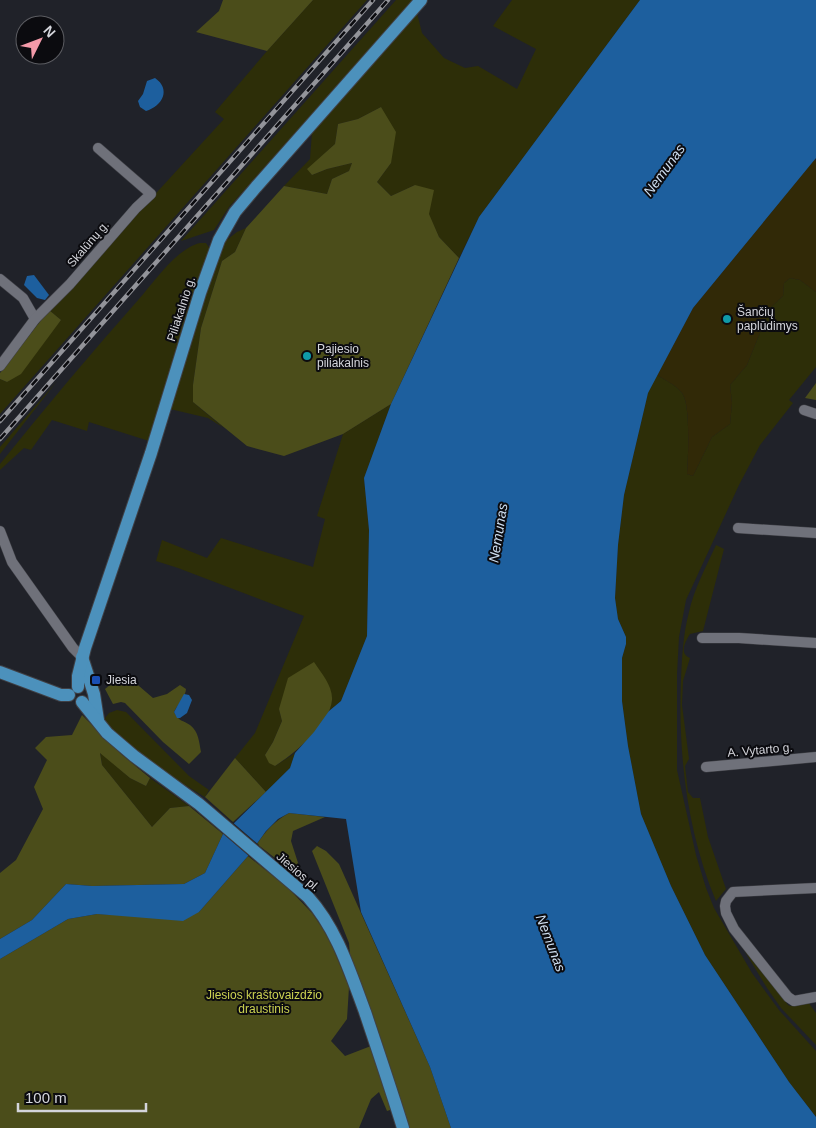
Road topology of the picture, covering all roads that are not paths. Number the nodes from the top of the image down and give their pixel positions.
1 (421, 0) edge
2 (98, 148) dead end
3 (0, 279) edge
4 (35, 319) junction
5 (0, 366) edge
6 (804, 410) dead end
7 (816, 414) edge
8 (738, 528) dead end
9 (0, 531) edge
10 (816, 533) edge
11 (702, 638) dead end
12 (816, 643) edge
13 (82, 657) junction
14 (0, 672) edge
15 (74, 691) junction
16 (98, 720) junction
17 (816, 757) edge
18 (706, 767) dead end
19 (816, 888) edge
20 (816, 997) edge
21 (403, 1128) edge

1 - 13 main road, Piliakalnio g.
2 - 4 street, Skalūnų g.
3 - 4 street
4 - 5 street, Skalūnų g.
6 - 7 street
8 - 10 street
9 - 13 street
11 - 12 street
13 - 15 main road, Piliakalnio g.
13 - 16 main road
14 - 15 main road
15 - 16 main road, Jiesios pl.
16 - 21 main road, Jiesios pl.
17 - 18 street, A. Vytarto g.
19 - 20 street

